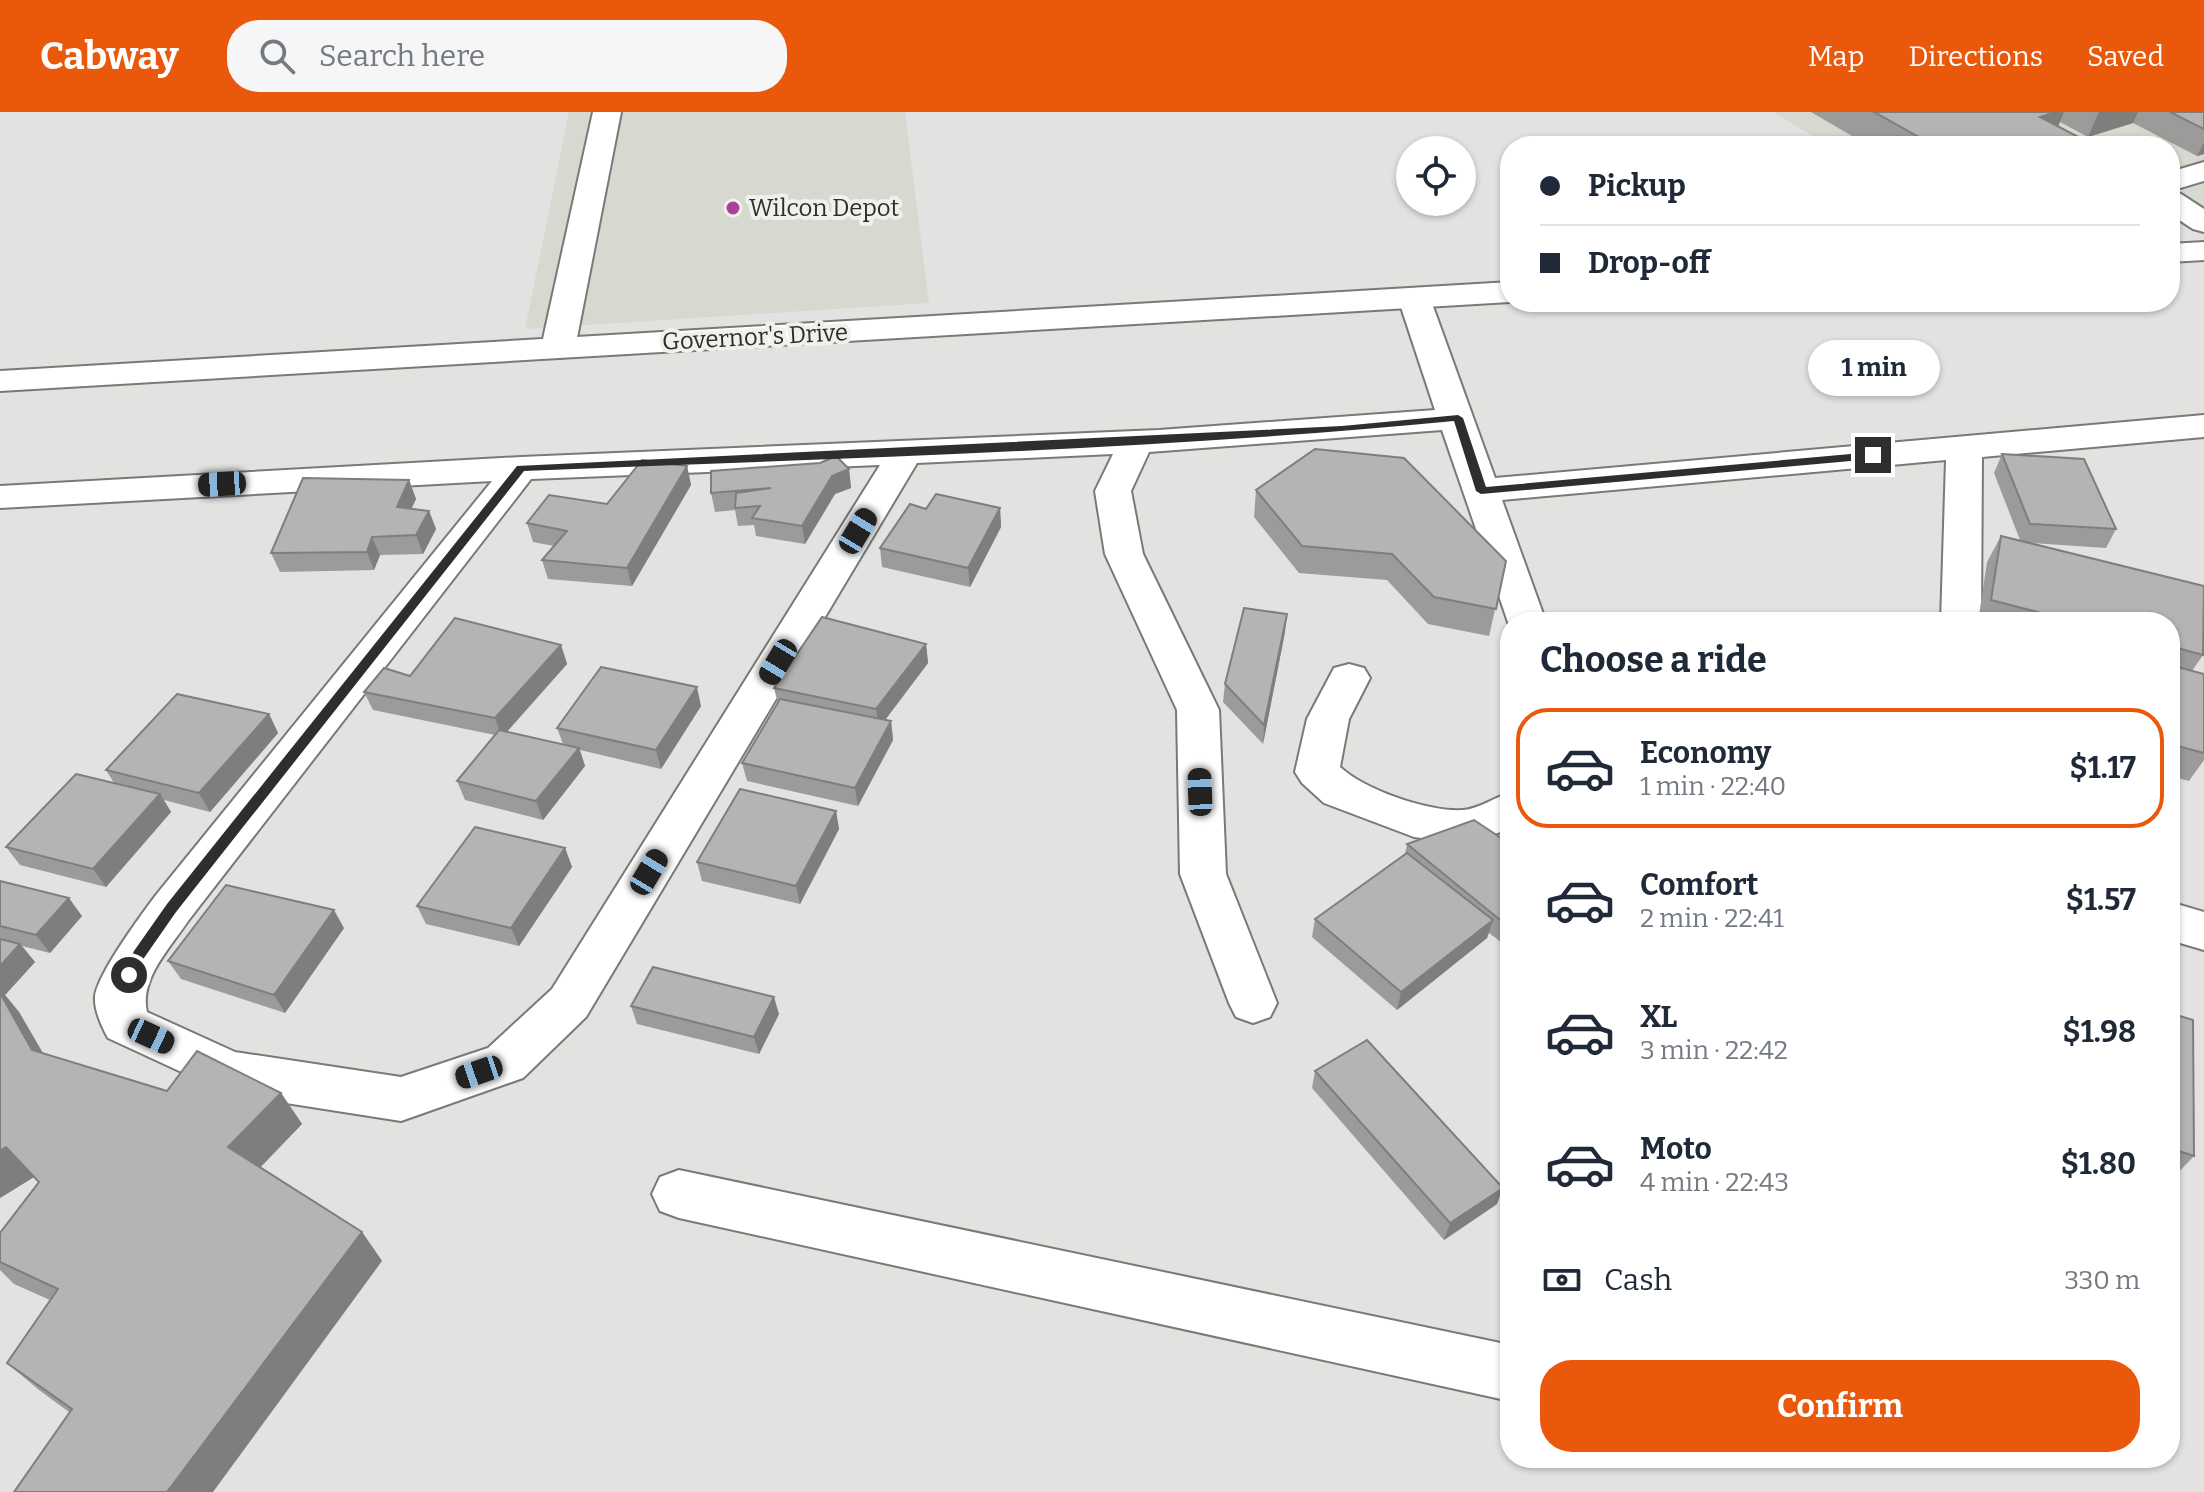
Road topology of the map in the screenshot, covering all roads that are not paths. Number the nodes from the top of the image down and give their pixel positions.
1 (607, 112) edge
2 (2204, 171) edge
3 (2180, 179) edge
4 (2180, 207) edge
5 (2204, 223) edge
6 (2204, 251) edge
7 (2180, 252) edge
8 (1500, 293) edge
9 (1414, 298) junction
10 (558, 348) junction
11 (0, 381) edge
12 (1458, 418) junction
13 (2204, 426) edge
14 (1137, 440) junction
15 (1964, 447) junction
16 (906, 452) junction
17 (521, 468) junction
18 (1481, 491) junction
19 (0, 497) edge
20 (1523, 612) edge
21 (1961, 612) edge
22 (1349, 678) dead end
23 (1500, 815) edge
24 (2180, 924) edge
25 (2204, 931) edge
26 (1253, 1003) dead end
27 (679, 1194) dead end
28 (1500, 1371) edge

1 - 10 street
2 - 3 street
4 - 5 street
6 - 7 street
8 - 9 street, Governor's Drive
9 - 10 street, Governor's Drive
9 - 12 street
10 - 11 street, Governor's Drive
12 - 14 street
12 - 18 street
13 - 15 street
14 - 16 street
14 - 26 street
15 - 18 street
15 - 21 street
16 - 17 street
16 - 17 street
17 - 19 street
18 - 20 street
22 - 23 street
24 - 25 street
27 - 28 street

